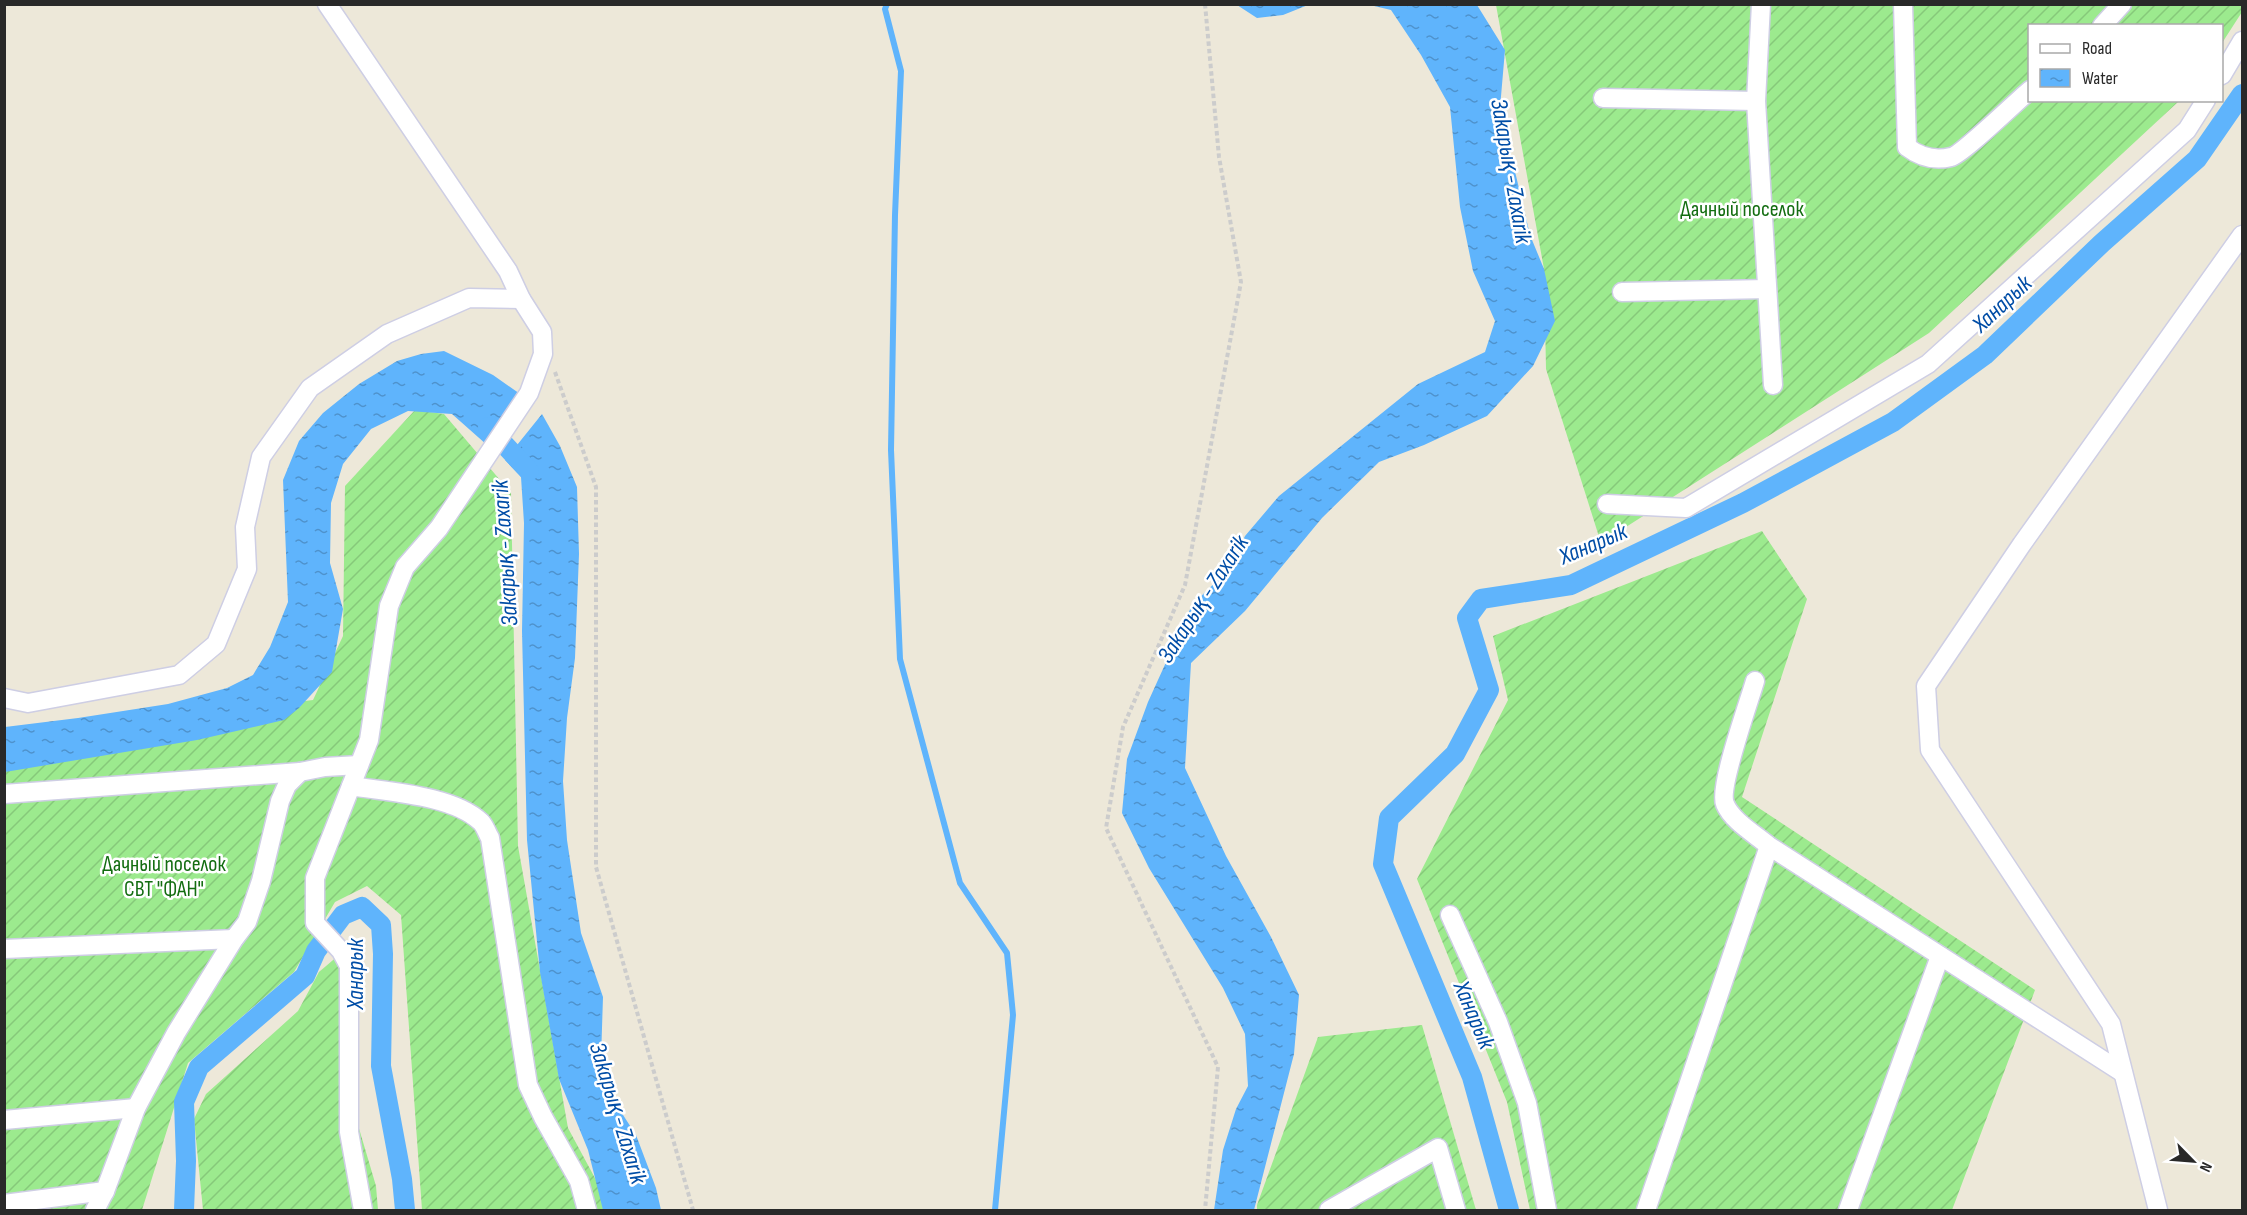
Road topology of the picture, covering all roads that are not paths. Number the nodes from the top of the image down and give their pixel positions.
1 (327, 4) edge
2 (1761, 4) edge
3 (1903, 4) edge
4 (2122, 4) edge
5 (2104, 24) edge
6 (2242, 41) edge
7 (2223, 73) edge
8 (2028, 92) edge
9 (1603, 98) dead end
10 (1756, 101) junction
11 (2205, 102) edge
12 (2242, 235) edge
13 (1767, 289) junction
14 (1622, 292) dead end
15 (521, 298) junction
16 (1773, 385) dead end
17 (1607, 504) dead end
18 (1755, 681) dead end
19 (4, 698) edge
20 (359, 765) junction
21 (300, 772) junction
22 (351, 786) junction
23 (4, 794) edge
24 (1769, 846) junction
25 (1450, 915) dead end
26 (234, 939) junction
27 (4, 949) edge
28 (1940, 956) junction
29 (2123, 1073) junction
30 (136, 1108) junction
31 (4, 1120) edge
32 (105, 1191) junction
33 (4, 1204) edge
34 (95, 1210) edge
35 (363, 1210) edge
36 (586, 1210) edge
37 (1329, 1210) edge
38 (1456, 1210) edge
39 (1547, 1210) edge
40 (1646, 1210) edge
41 (1848, 1210) edge
42 (2158, 1210) edge

1 - 15 street
2 - 10 street
3 - 8 street
4 - 5 street
6 - 7 street
9 - 10 street
10 - 13 street
11 - 17 street
12 - 29 street
13 - 14 street
13 - 16 street
15 - 19 street
15 - 20 street
18 - 24 street
20 - 21 street
20 - 22 street
21 - 23 street
21 - 26 street
22 - 35 street
22 - 36 street
24 - 28 street
24 - 40 street
25 - 39 street
26 - 27 street
26 - 30 street
28 - 29 street
28 - 41 street
29 - 42 street
30 - 31 street
30 - 32 street
32 - 33 street
32 - 34 street
37 - 38 street

